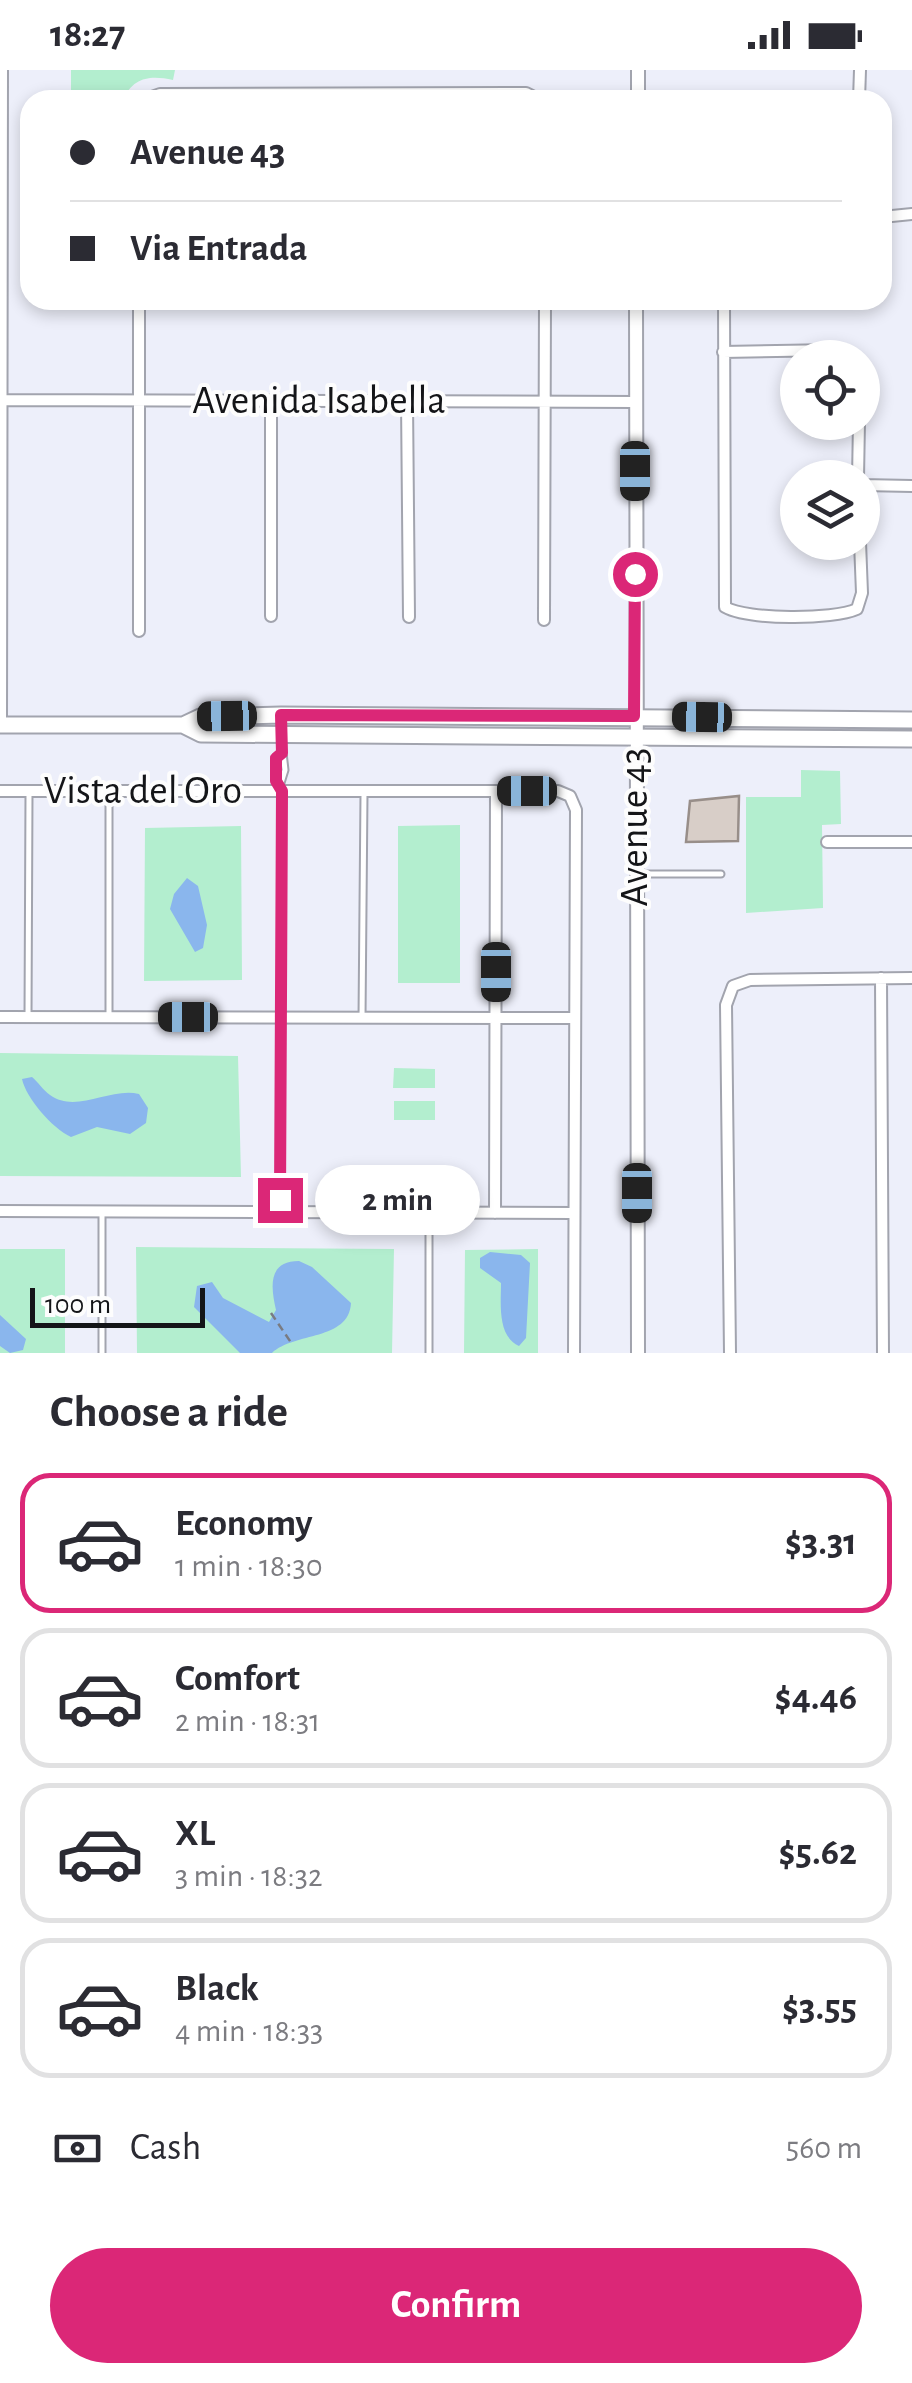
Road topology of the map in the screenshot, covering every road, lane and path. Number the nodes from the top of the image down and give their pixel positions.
1 (2, 70) edge
2 (138, 310) edge
3 (545, 310) edge
4 (636, 310) edge
5 (724, 310) edge
6 (723, 352) junction
7 (780, 354) edge
8 (2, 400) edge
9 (139, 400) junction
10 (271, 400) junction
11 (406, 401) junction
12 (544, 402) junction
13 (636, 402) junction
14 (880, 486) edge
15 (912, 486) edge
16 (861, 560) edge
17 (271, 616) dead end
18 (409, 617) dead end
19 (544, 620) dead end
20 (139, 631) dead end
21 (281, 715) junction
22 (634, 716) junction
23 (912, 720) edge
24 (1, 725) edge
25 (183, 725) junction
26 (281, 734) junction
27 (634, 736) junction
28 (912, 739) edge
29 (281, 787) junction
30 (0, 790) edge
31 (29, 791) junction
32 (109, 791) junction
33 (364, 791) junction
34 (496, 791) junction
35 (827, 842) dead end
36 (912, 842) edge
37 (635, 874) junction
38 (721, 874) dead end
39 (881, 978) junction
40 (912, 978) edge
41 (0, 1016) edge
42 (28, 1016) junction
43 (108, 1016) junction
44 (280, 1018) junction
45 (362, 1018) junction
46 (496, 1018) junction
47 (574, 1018) junction
48 (0, 1211) edge
49 (280, 1211) junction
50 (102, 1212) junction
51 (429, 1213) junction
52 (495, 1213) junction
53 (574, 1213) junction
54 (270, 1313) dead end
55 (292, 1344) dead end
56 (102, 1353) edge
57 (429, 1353) edge
58 (574, 1353) edge
59 (638, 1353) edge
60 (730, 1353) edge
61 (884, 1353) edge

1 - 8 street
2 - 9 street
3 - 12 street
4 - 13 street, Avenue 43
5 - 6 street
6 - 7 street
6 - 16 street
8 - 9 street, Avenida Isabella
8 - 24 street
9 - 10 street, Avenida Isabella
9 - 20 street
10 - 11 street, Avenida Isabella
10 - 17 street
11 - 12 street, Avenida Isabella
11 - 18 street
12 - 13 street, Avenida Isabella
12 - 19 street
13 - 22 street, Avenue 43
14 - 15 street
21 - 22 main road
21 - 25 main road
21 - 26 lane
22 - 23 main road
22 - 27 street, Avenue 43
24 - 25 main road
25 - 26 main road
26 - 27 main road
26 - 29 lane
27 - 28 main road
27 - 37 street, Avenue 43
29 - 32 street, Vista del Oro
29 - 33 street, Vista del Oro
29 - 44 lane
30 - 31 street, Vista del Oro
31 - 32 street, Vista del Oro
31 - 42 lane
32 - 43 lane
33 - 34 street, Vista del Oro
33 - 45 lane
34 - 46 street
34 - 47 street, Vista del Oro
35 - 36 street
37 - 38 lane
37 - 59 street, Avenue 43
39 - 40 street
39 - 60 street
39 - 61 street
41 - 42 street
42 - 43 street
43 - 44 street
44 - 45 street
44 - 49 lane
45 - 46 street
46 - 47 street
46 - 52 street
47 - 53 street
48 - 50 street
49 - 50 street
49 - 51 street
50 - 56 lane
51 - 52 street
51 - 57 lane
52 - 53 street
53 - 58 street
54 - 55 path

